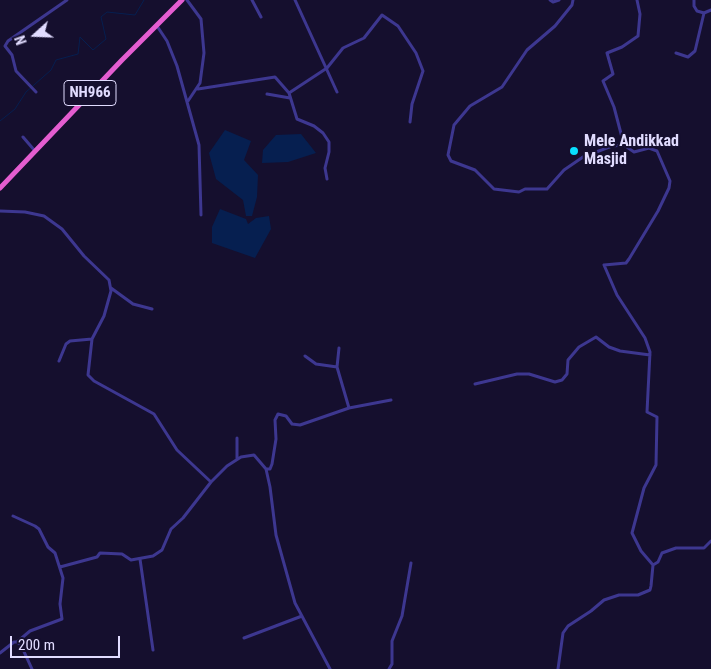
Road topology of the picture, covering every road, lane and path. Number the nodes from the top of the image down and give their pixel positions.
1 (67, 0) edge
2 (182, 0) edge
3 (186, 0) edge
4 (252, 0) edge
5 (295, 0) edge
6 (550, 0) edge
7 (559, 0) edge
8 (573, 0) edge
9 (637, 0) edge
10 (694, 0) edge
11 (711, 10) edge
12 (704, 14) junction
13 (261, 17) dead end
14 (156, 26) junction
15 (676, 53) dead end
16 (327, 68) junction
17 (198, 89) junction
18 (35, 90) dead end
19 (337, 92) dead end
20 (268, 94) dead end
21 (290, 96) junction
22 (188, 102) junction
23 (410, 122) dead end
24 (23, 136) dead end
25 (624, 145) junction
26 (36, 152) junction
27 (327, 179) dead end
28 (0, 188) edge
29 (0, 211) edge
30 (201, 215) dead end
31 (111, 288) junction
32 (152, 309) dead end
33 (92, 339) junction
34 (339, 348) dead end
35 (650, 355) junction
36 (305, 356) dead end
37 (59, 361) dead end
38 (336, 367) junction
39 (475, 384) dead end
40 (391, 400) dead end
41 (349, 408) junction
42 (237, 438) dead end
43 (237, 460) junction
44 (266, 469) junction
45 (211, 482) junction
46 (13, 516) dead end
47 (711, 541) edge
48 (140, 559) junction
49 (411, 563) dead end
50 (653, 565) junction
51 (60, 567) junction
52 (302, 616) junction
53 (244, 638) dead end
54 (17, 642) junction
55 (153, 650) dead end
56 (0, 653) edge
57 (32, 669) edge
58 (330, 669) edge
59 (389, 669) edge
60 (558, 669) edge

1 - 18 street
2 - 14 highway, NH966
3 - 17 street
4 - 13 street
5 - 16 street
6 - 7 street
8 - 25 street
9 - 25 street
10 - 12 street
11 - 12 street
12 - 15 street
14 - 22 street
14 - 26 highway, NH966
16 - 19 street
16 - 21 street
16 - 23 street
17 - 21 street
17 - 22 street
20 - 21 street
21 - 27 street
22 - 30 street
24 - 26 street
25 - 35 street
26 - 28 highway, NH966
29 - 31 street
31 - 32 street
31 - 33 street
33 - 37 street
33 - 45 street
34 - 38 street
35 - 39 street
35 - 50 street
36 - 38 street
38 - 41 street
40 - 41 street
41 - 44 street
42 - 43 street
43 - 44 street
43 - 45 street
44 - 52 street
45 - 48 street
46 - 51 street
47 - 50 street
48 - 51 street
48 - 55 street
49 - 59 street
50 - 60 street
51 - 54 street
52 - 53 street
52 - 58 street
54 - 56 street
54 - 57 street

